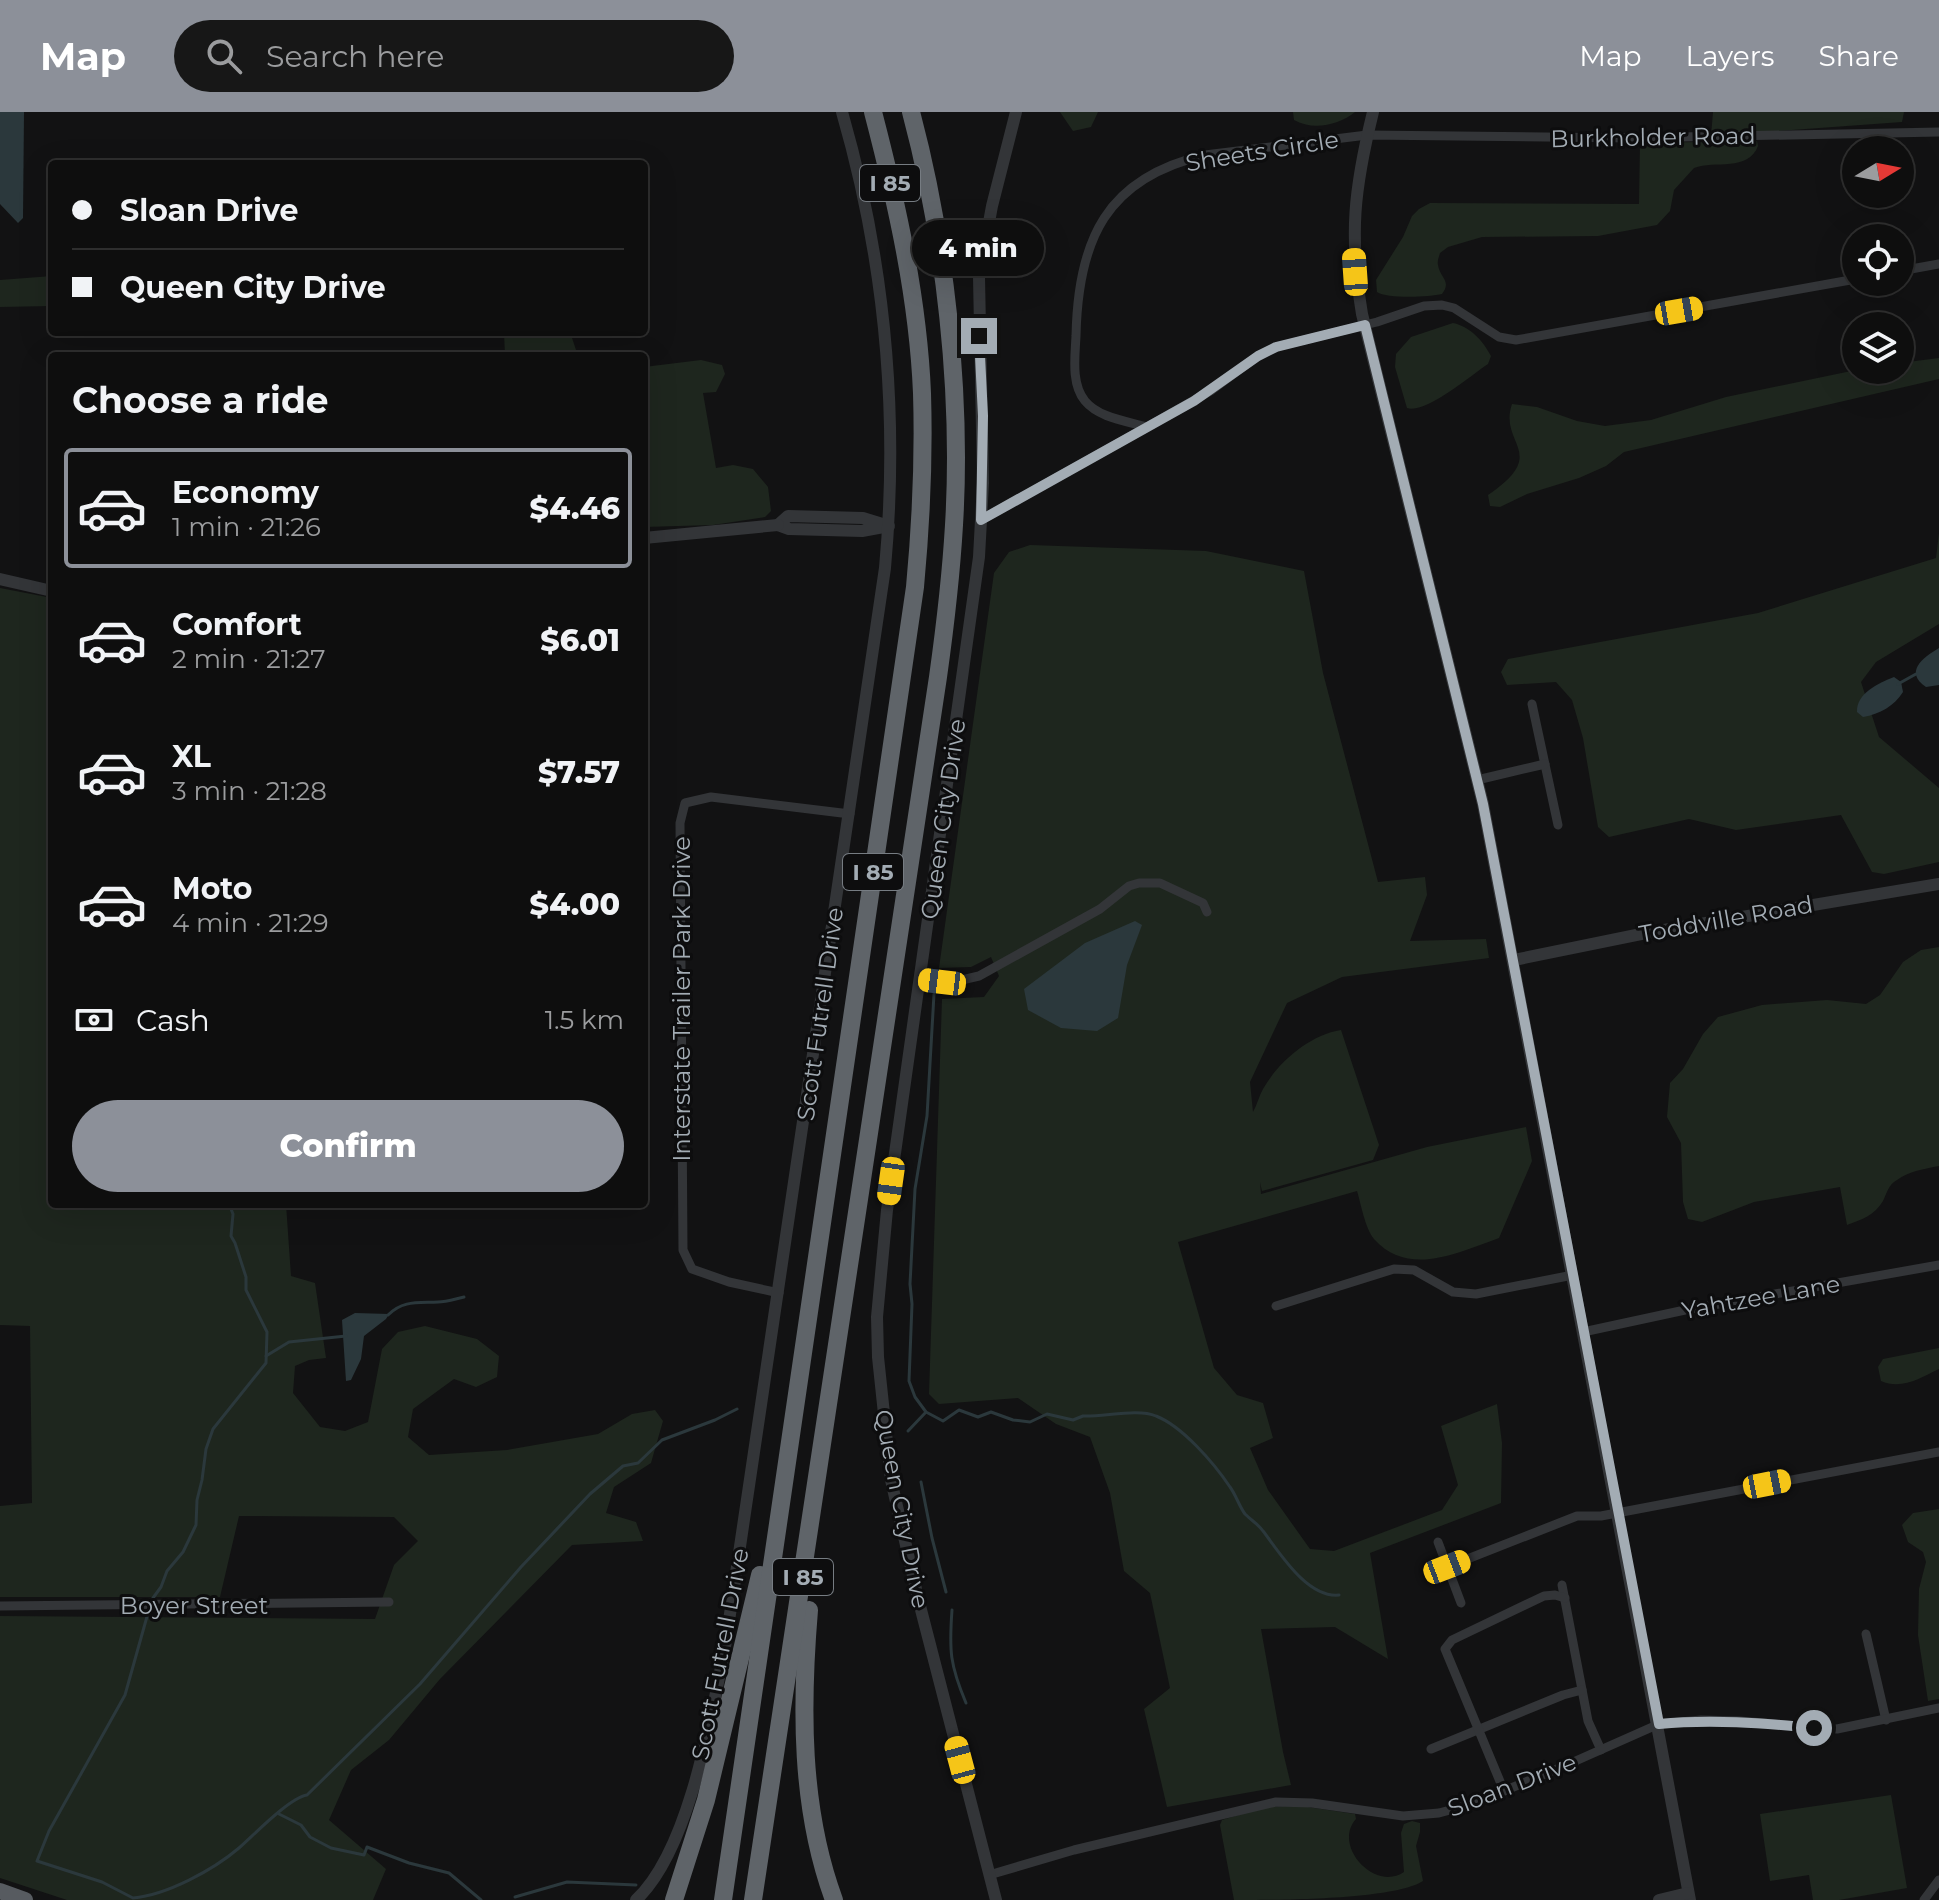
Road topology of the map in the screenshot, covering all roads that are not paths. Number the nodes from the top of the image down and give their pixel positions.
1 (842, 112) edge
2 (873, 112) edge
3 (912, 112) edge
4 (1016, 112) edge
5 (1373, 112) edge
6 (1939, 132) edge
7 (1367, 135) junction
8 (1939, 264) edge
9 (1914, 268) edge
10 (1842, 282) edge
11 (1365, 325) junction
12 (1147, 427) junction
13 (981, 520) junction
14 (889, 526) junction
15 (648, 538) edge
16 (0, 579) edge
17 (48, 590) edge
18 (1532, 704) dead end
19 (1545, 764) junction
20 (1477, 780) junction
21 (850, 814) junction
22 (1558, 825) dead end
23 (1939, 884) edge
24 (1207, 912) dead end
25 (1514, 960) junction
26 (920, 979) junction
27 (1939, 1265) edge
28 (1573, 1275) junction
29 (779, 1293) junction
30 (1276, 1306) dead end
31 (1583, 1332) junction
32 (823, 1450) junction
33 (1939, 1452) edge
34 (784, 1487) junction
35 (1617, 1512) junction
36 (1438, 1542) dead end
37 (1447, 1567) junction
38 (1562, 1585) dead end
39 (1565, 1598) junction
40 (389, 1602) dead end
41 (1461, 1603) dead end
42 (0, 1606) edge
43 (1866, 1634) dead end
44 (1582, 1690) junction
45 (1939, 1708) edge
46 (1886, 1720) junction
47 (1659, 1724) junction
48 (1479, 1731) junction
49 (1431, 1749) dead end
50 (1601, 1750) junction
51 (1504, 1791) junction
52 (989, 1875) junction
53 (1939, 1880) edge
54 (0, 1891) edge
55 (1689, 1896) edge
56 (25, 1900) edge
57 (636, 1900) edge
58 (674, 1900) edge
59 (723, 1900) edge
60 (753, 1900) edge
61 (834, 1900) edge
62 (996, 1900) edge
63 (1659, 1900) edge
64 (1924, 1900) edge

1 - 14 street, Scott Futrell Drive
2 - 34 highway, I 85
3 - 32 highway, I 85
4 - 13 street, Queen City Drive
5 - 7 street
6 - 7 street, Burkholder Road
7 - 11 street
7 - 12 street, Sheets Circle
8 - 9 street
10 - 11 street
11 - 12 street
11 - 20 street
12 - 13 street
13 - 26 street, Queen City Drive
14 - 15 street
14 - 21 street, Scott Futrell Drive
16 - 17 street
18 - 19 street
19 - 20 street
19 - 22 street
20 - 25 street
21 - 29 street, Scott Futrell Drive
21 - 29 street, Interstate Trailer Park Drive
23 - 25 street, Toddville Road
24 - 26 street
25 - 28 street
26 - 52 street, Queen City Drive
27 - 31 street, Yahtzee Lane
28 - 30 street
28 - 31 street
29 - 57 street, Scott Futrell Drive
31 - 35 street
32 - 60 highway, I 85
32 - 61 highway
33 - 35 street
34 - 58 highway
34 - 59 highway, I 85
35 - 37 street
35 - 47 street
36 - 37 street
37 - 41 street
38 - 39 street
39 - 44 street
39 - 48 street
40 - 42 street, Boyer Street
43 - 46 street
44 - 48 street
44 - 50 street
45 - 46 street, Sloan Drive
46 - 47 street, Sloan Drive
47 - 50 street, Sloan Drive
47 - 55 street
48 - 49 street
48 - 51 street
50 - 51 street, Sloan Drive
51 - 52 street, Sloan Drive
52 - 62 street, Queen City Drive
53 - 64 street
54 - 56 highway
55 - 63 street

